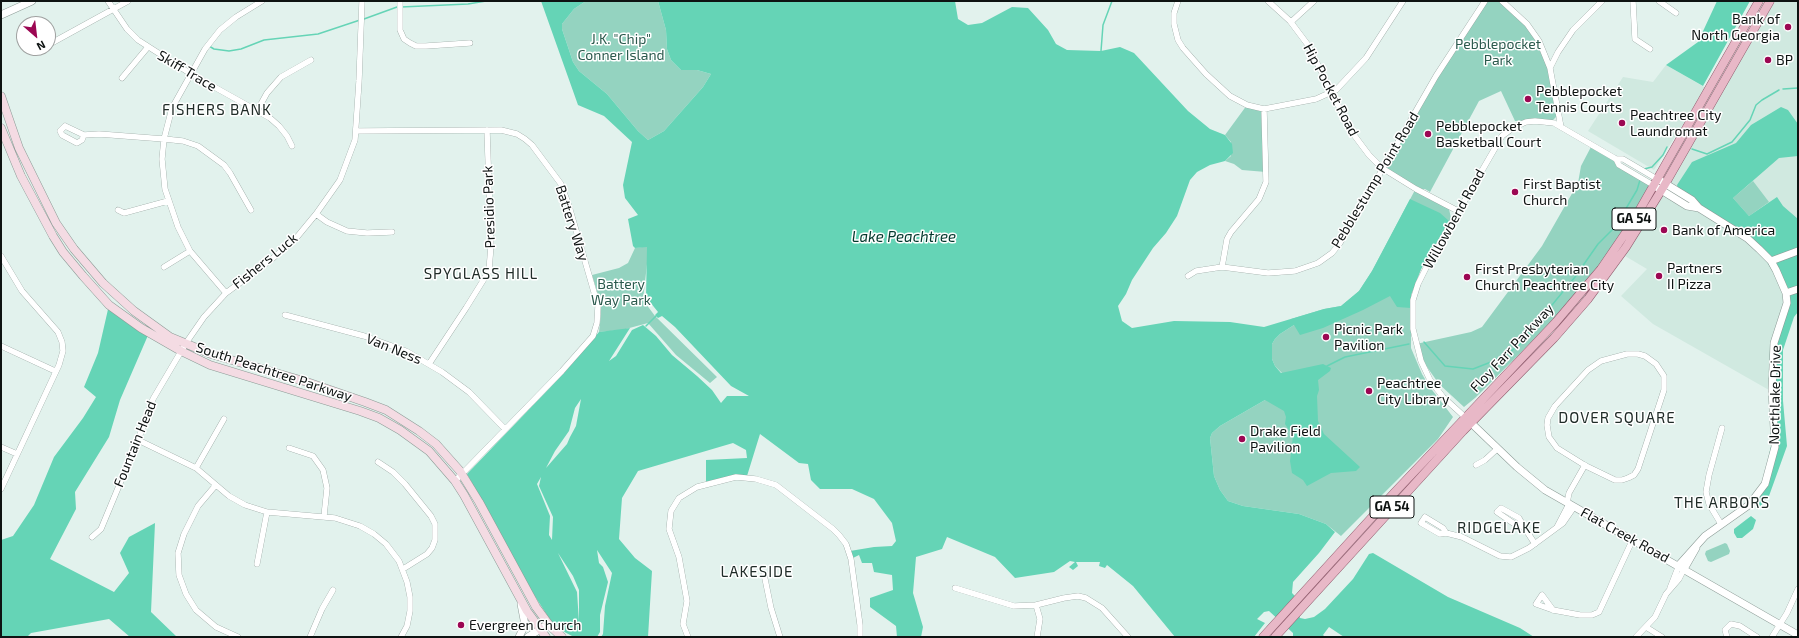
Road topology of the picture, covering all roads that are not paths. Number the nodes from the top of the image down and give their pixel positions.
1 (32, 1) edge
2 (108, 1) edge
3 (128, 1) edge
4 (262, 1) edge
5 (362, 1) edge
6 (1178, 1) edge
7 (1268, 1) edge
8 (1314, 1) edge
9 (1402, 1) edge
10 (1485, 1) edge
11 (1502, 1) edge
12 (1602, 1) edge
13 (1633, 1) edge
14 (1659, 1) edge
15 (1759, 1) edge
16 (1764, 1) edge
17 (1770, 1) edge
18 (1773, 1) edge
19 (400, 6) edge
20 (113, 9) junction
21 (1676, 13) dead end
22 (1, 17) edge
23 (1291, 22) junction
24 (1755, 27) junction
25 (56, 41) edge
26 (470, 43) dead end
27 (148, 47) junction
28 (1650, 49) dead end
29 (311, 60) dead end
30 (1550, 68) junction
31 (191, 74) junction
32 (122, 78) dead end
33 (1332, 93) junction
34 (1, 96) edge
35 (1264, 109) junction
36 (257, 111) junction
37 (1561, 127) junction
38 (1, 128) edge
39 (487, 130) junction
40 (356, 131) junction
41 (84, 135) dead end
42 (164, 139) junction
43 (292, 146) dead end
44 (1382, 168) junction
45 (1655, 182) junction
46 (1664, 187) junction
47 (168, 201) junction
48 (118, 210) dead end
49 (250, 210) dead end
50 (1458, 211) junction
51 (316, 214) junction
52 (392, 232) dead end
53 (190, 251) junction
54 (1798, 252) edge
55 (1, 256) edge
56 (1771, 261) junction
57 (164, 267) dead end
58 (1222, 267) junction
59 (1188, 276) dead end
60 (1798, 289) edge
61 (1786, 292) junction
62 (226, 293) junction
63 (285, 315) dead end
64 (186, 343) junction
65 (1, 346) edge
66 (181, 351) junction
67 (429, 364) junction
68 (55, 371) junction
69 (224, 419) dead end
70 (1468, 420) junction
71 (1722, 428) dead end
72 (505, 429) junction
73 (138, 440) junction
74 (1, 447) edge
75 (289, 448) dead end
76 (1497, 449) junction
77 (16, 454) junction
78 (378, 462) dead end
79 (1476, 465) dead end
80 (1585, 465) junction
81 (196, 468) junction
82 (462, 474) junction
83 (455, 481) junction
84 (215, 486) junction
85 (1, 489) edge
86 (1570, 504) junction
87 (266, 512) junction
88 (324, 516) junction
89 (1721, 524) junction
90 (1524, 527) dead end
91 (1446, 533) dead end
92 (92, 537) dead end
93 (1633, 539) junction
94 (1535, 544) junction
95 (257, 564) dead end
96 (1681, 567) junction
97 (403, 569) junction
98 (764, 574) dead end
99 (955, 588) dead end
100 (1798, 589) edge
101 (333, 590) dead end
102 (517, 593) junction
103 (1036, 605) junction
104 (1552, 610) dead end
105 (548, 623) junction
106 (1780, 625) junction
107 (1646, 627) junction
108 (540, 630) junction
109 (1798, 635) edge
110 (1275, 636) edge
111 (238, 637) edge
112 (310, 637) edge
113 (401, 637) edge
114 (519, 637) edge
115 (528, 637) edge
116 (546, 637) edge
117 (562, 637) edge
118 (688, 637) edge
119 (780, 637) edge
120 (860, 637) edge
121 (1037, 637) edge
122 (1128, 637) edge
123 (1263, 637) edge
124 (1636, 637) edge
125 (1662, 637) edge
126 (1727, 637) edge
127 (1757, 637) edge
128 (1772, 637) edge

1 - 22 street
2 - 20 street, Skiff Trace
3 - 20 street
4 - 31 street
5 - 40 street, Fishers Luck
6 - 35 street
7 - 23 street, Hip Pocket Road
8 - 23 street
9 - 33 street
10 - 44 street, Pebblestump Point Road
11 - 30 street
12 - 30 street
13 - 28 street
14 - 21 street
15 - 45 main road, Floy Farr Parkway / GA 54
16 - 24 main road
17 - 24 main road, Floy Farr Parkway / GA 54
18 - 24 main road
19 - 26 street
20 - 25 street
20 - 27 street, Skiff Trace
23 - 33 street, Hip Pocket Road
24 - 46 main road, Floy Farr Parkway / GA 54
27 - 31 street, Skiff Trace
27 - 32 street
29 - 36 street
30 - 37 street
31 - 36 street, Skiff Trace
31 - 42 street
33 - 35 street
33 - 44 street, Hip Pocket Road
34 - 64 main road, South Peachtree Parkway
35 - 58 street
36 - 43 street, Skiff Trace
37 - 45 street, Willowbend Road
37 - 50 street, Willowbend Road
38 - 66 main road, South Peachtree Parkway
39 - 40 street, Battery Way
39 - 67 street, Presidio Park
39 - 72 street, Battery Way
40 - 51 street, Fishers Luck
41 - 42 street
42 - 47 street
42 - 49 street
44 - 50 street, Hip Pocket Road
44 - 58 street, Pebblestump Point Road
45 - 46 street
45 - 70 main road, Floy Farr Parkway / GA 54
46 - 56 street
46 - 70 main road, Floy Farr Parkway / GA 54
47 - 48 street
47 - 53 street
50 - 70 street, Willowbend Road
51 - 52 street
51 - 62 street, Fishers Luck
53 - 57 street
53 - 62 street
54 - 56 street
55 - 68 street
56 - 61 street
58 - 59 street, Pebblestump Point Road
60 - 61 street
61 - 89 street, Northlake Drive
62 - 64 street, Fishers Luck
63 - 67 street, Van Ness
64 - 66 street, Fishers Luck
64 - 82 main road, South Peachtree Parkway
65 - 68 street
66 - 73 street, Fountain Head
66 - 83 main road, South Peachtree Parkway
67 - 72 street, Van Ness
68 - 77 street
69 - 81 street
70 - 76 street, Flat Creek Road
70 - 110 main road, Floy Farr Parkway / GA 54
70 - 123 main road, Floy Farr Parkway / GA 54
71 - 89 street
72 - 82 street, Battery Way
73 - 81 street
73 - 92 street, Fountain Head
74 - 77 street
75 - 88 street
76 - 79 street
76 - 86 street, Flat Creek Road
77 - 85 street
78 - 97 street
80 - 80 street
80 - 86 street
81 - 84 street
82 - 83 street, Battery Way
82 - 105 main road, South Peachtree Parkway
83 - 102 main road, South Peachtree Parkway
84 - 87 street
84 - 111 street
86 - 93 street, Flat Creek Road
86 - 94 street
87 - 88 street
87 - 95 street
88 - 97 street
89 - 96 street, Northlake Drive
90 - 94 street
91 - 94 street
93 - 96 street, Flat Creek Road
93 - 104 street
96 - 106 street, Flat Creek Road
96 - 107 street, Northlake Drive
97 - 113 street
98 - 119 street
99 - 103 street
100 - 106 street
101 - 112 street
102 - 108 main road, South Peachtree Parkway
102 - 114 street
103 - 121 street
103 - 122 street
105 - 108 street
105 - 117 main road, South Peachtree Parkway
106 - 109 street, Flat Creek Road
106 - 128 street
107 - 124 street, Northlake Drive
107 - 125 street
108 - 115 street
108 - 116 main road, South Peachtree Parkway
118 - 120 street
126 - 127 street

